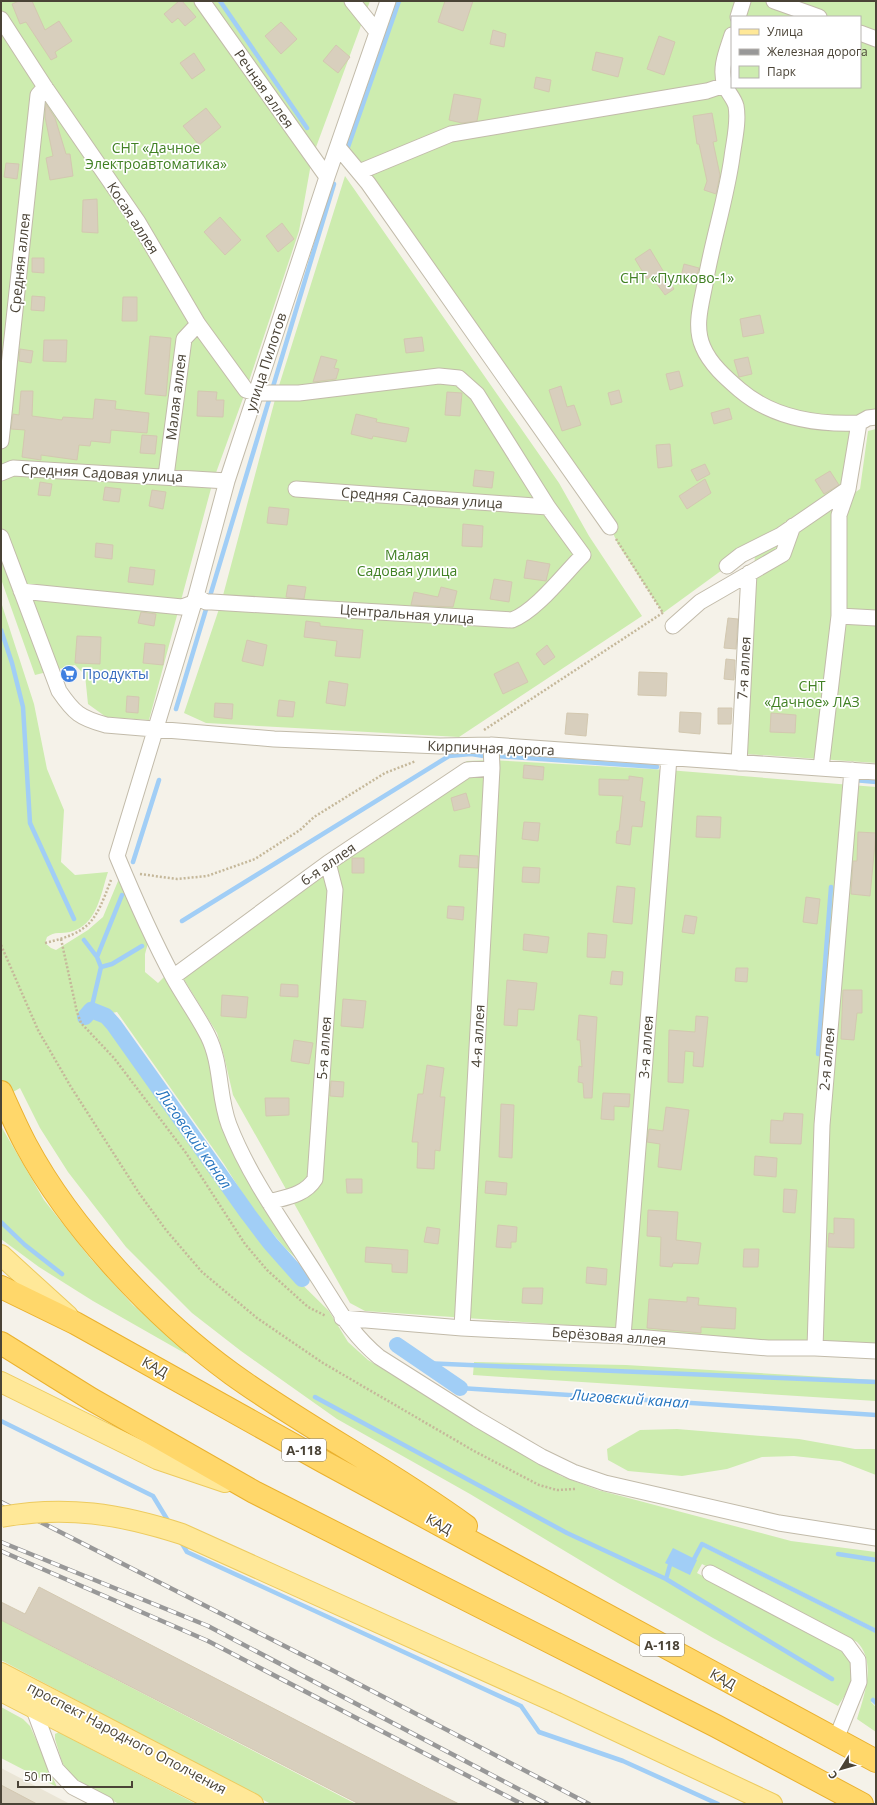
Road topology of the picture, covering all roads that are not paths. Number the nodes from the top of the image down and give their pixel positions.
1 (202, 1) edge
2 (352, 1) edge
3 (388, 1) edge
4 (743, 1) edge
5 (774, 1) edge
6 (738, 16) edge
7 (816, 16) edge
8 (1, 19) edge
9 (377, 32) junction
10 (861, 32) edge
11 (731, 38) edge
12 (876, 39) edge
13 (725, 85) junction
14 (45, 87) junction
15 (338, 147) junction
16 (359, 172) junction
17 (327, 177) junction
18 (198, 324) junction
19 (256, 393) junction
20 (876, 417) edge
21 (859, 423) junction
22 (1, 441) edge
23 (1, 473) edge
24 (166, 476) junction
25 (227, 481) junction
26 (296, 489) dead end
27 (848, 489) junction
28 (548, 507) junction
29 (793, 526) junction
30 (610, 527) road end
31 (1, 536) edge
32 (728, 566) dead end
33 (749, 573) junction
34 (21, 590) junction
35 (202, 601) junction
36 (839, 616) junction
37 (876, 618) edge
38 (673, 626) dead end
39 (156, 728) junction
40 (491, 745) junction
41 (669, 758) junction
42 (739, 764) junction
43 (492, 768) junction
44 (821, 768) junction
45 (852, 770) junction
46 (876, 772) edge
47 (328, 863) junction
48 (177, 975) junction
49 (4, 1099) edge
50 (269, 1202) junction
51 (1, 1255) edge
52 (1, 1287) edge
53 (342, 1318) junction
54 (75, 1323) junction
55 (463, 1323) junction
56 (623, 1336) junction
57 (1, 1343) edge
58 (815, 1348) junction
59 (876, 1351) edge
60 (1, 1382) edge
61 (254, 1492) junction
62 (1, 1517) edge
63 (876, 1538) edge
64 (710, 1573) dead end
65 (533, 1575) junction
66 (1, 1673) edge
67 (1, 1691) edge
68 (33, 1707) junction
69 (836, 1740) junction
70 (876, 1761) edge
71 (106, 1804) edge
72 (221, 1804) edge
73 (253, 1804) edge
74 (772, 1804) edge
75 (862, 1804) edge

1 - 17 street, Речная аллея
2 - 9 street
3 - 9 street, улица Пилотов
4 - 6 street
5 - 7 street
8 - 14 street, Косая аллея
9 - 15 street, улица Пилотов
10 - 12 street
11 - 13 street
13 - 16 street
13 - 21 street
14 - 18 street, Косая аллея
14 - 22 street, Средняя аллея
15 - 16 street
15 - 17 street, улица Пилотов
16 - 30 street
17 - 19 street, улица Пилотов
18 - 19 street, Косая аллея
18 - 24 street, Малая аллея
19 - 25 street, улица Пилотов
19 - 28 street
20 - 21 street
21 - 27 street
23 - 24 street, Средняя Садовая улица
24 - 25 street, Средняя Садовая улица
25 - 35 street, улица Пилотов
26 - 28 street, Средняя Садовая улица
27 - 29 street
27 - 36 street
28 - 35 street, Центральная улица
29 - 32 street
29 - 33 street
31 - 34 street, Кирпичная дорога
33 - 38 street
33 - 42 street, 7-я аллея
34 - 35 street, Центральная улица
34 - 39 street, Кирпичная дорога
35 - 39 street, улица Пилотов
36 - 37 street
36 - 44 street
39 - 40 street, Кирпичная дорога
39 - 48 street, улица Пилотов
40 - 41 street, Кирпичная дорога
40 - 43 street, 4-я аллея
41 - 42 street, Кирпичная дорога
41 - 56 street, 3-я аллея
42 - 44 street, Кирпичная дорога
43 - 47 street, 6-я аллея
43 - 55 street, 4-я аллея
44 - 45 street, Кирпичная дорога
45 - 46 street, Кирпичная дорога
45 - 58 street, 2-я аллея
47 - 48 street, 6-я аллея
47 - 50 street, 5-я аллея
48 - 50 street
49 - 65 highway
50 - 53 street
51 - 54 main road
52 - 54 highway, КАД / А-118
53 - 55 street, Берёзовая аллея
53 - 63 street
54 - 65 highway, КАД / А-118
55 - 56 street, Берёзовая аллея
56 - 58 street, Берёзовая аллея
57 - 61 highway
58 - 59 street, Берёзовая аллея
60 - 61 main road
61 - 75 highway
62 - 74 main road, bridge
64 - 69 street
65 - 69 highway, КАД / А-118
66 - 73 main road, проспект Народного Ополчения
67 - 68 main road, проспект Народного Ополчения
68 - 71 street
68 - 72 main road, проспект Народного Ополчения
69 - 70 highway, КАД / А-118

